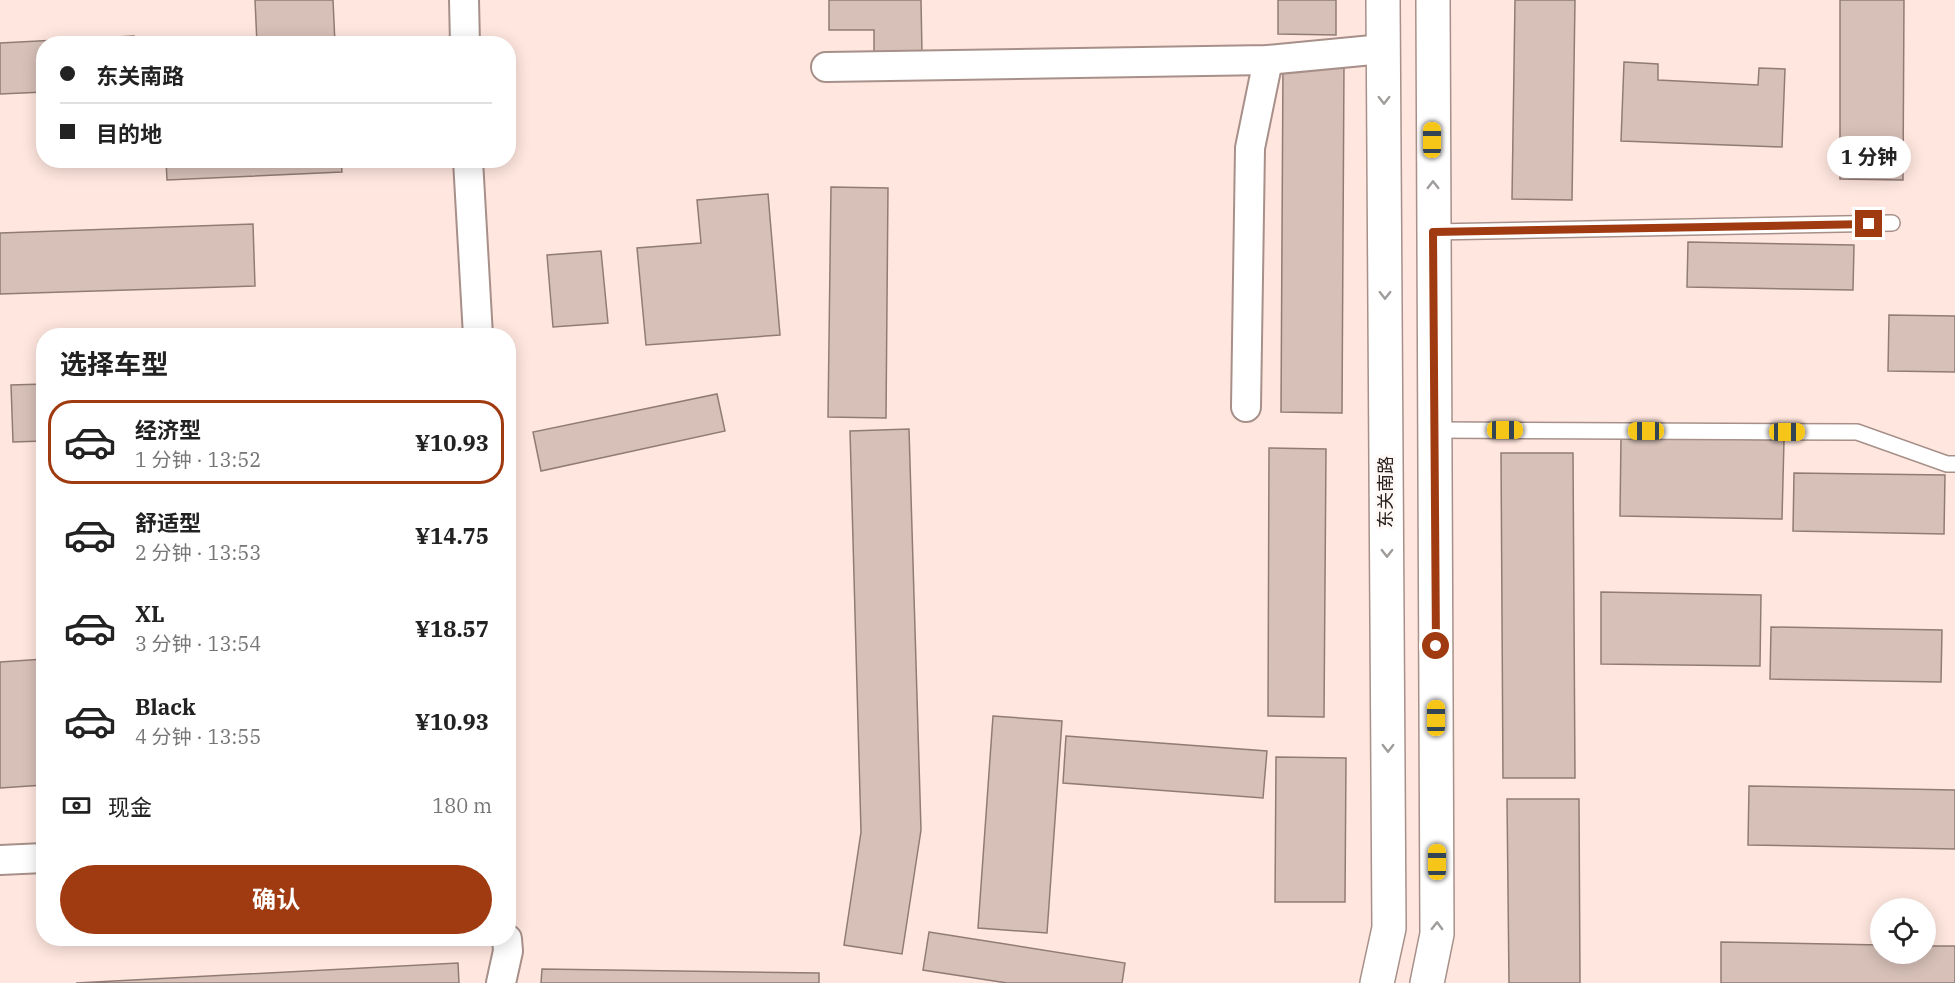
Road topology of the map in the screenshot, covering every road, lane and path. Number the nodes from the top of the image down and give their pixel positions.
1 (464, 0) edge
2 (1383, 0) edge
3 (1433, 0) edge
4 (465, 36) edge
5 (1383, 49) junction
6 (1268, 60) junction
7 (826, 67) dead end
8 (468, 168) edge
9 (1892, 223) dead end
10 (1433, 232) junction
11 (478, 328) edge
12 (1246, 406) dead end
13 (1434, 430) junction
14 (1955, 465) edge
15 (36, 858) edge
16 (0, 860) edge
17 (508, 946) edge
18 (501, 983) edge
19 (1377, 983) edge
20 (1427, 983) edge

1 - 4 street
2 - 5 main road, 东关南路
10 -> 3 main road
5 - 6 street
5 -> 19 main road, 东关南路
6 - 7 street
6 - 12 street
8 - 11 street
9 - 10 lane
10 - 13 main road
13 - 14 lane
20 -> 13 main road
15 - 16 street
17 - 18 street

